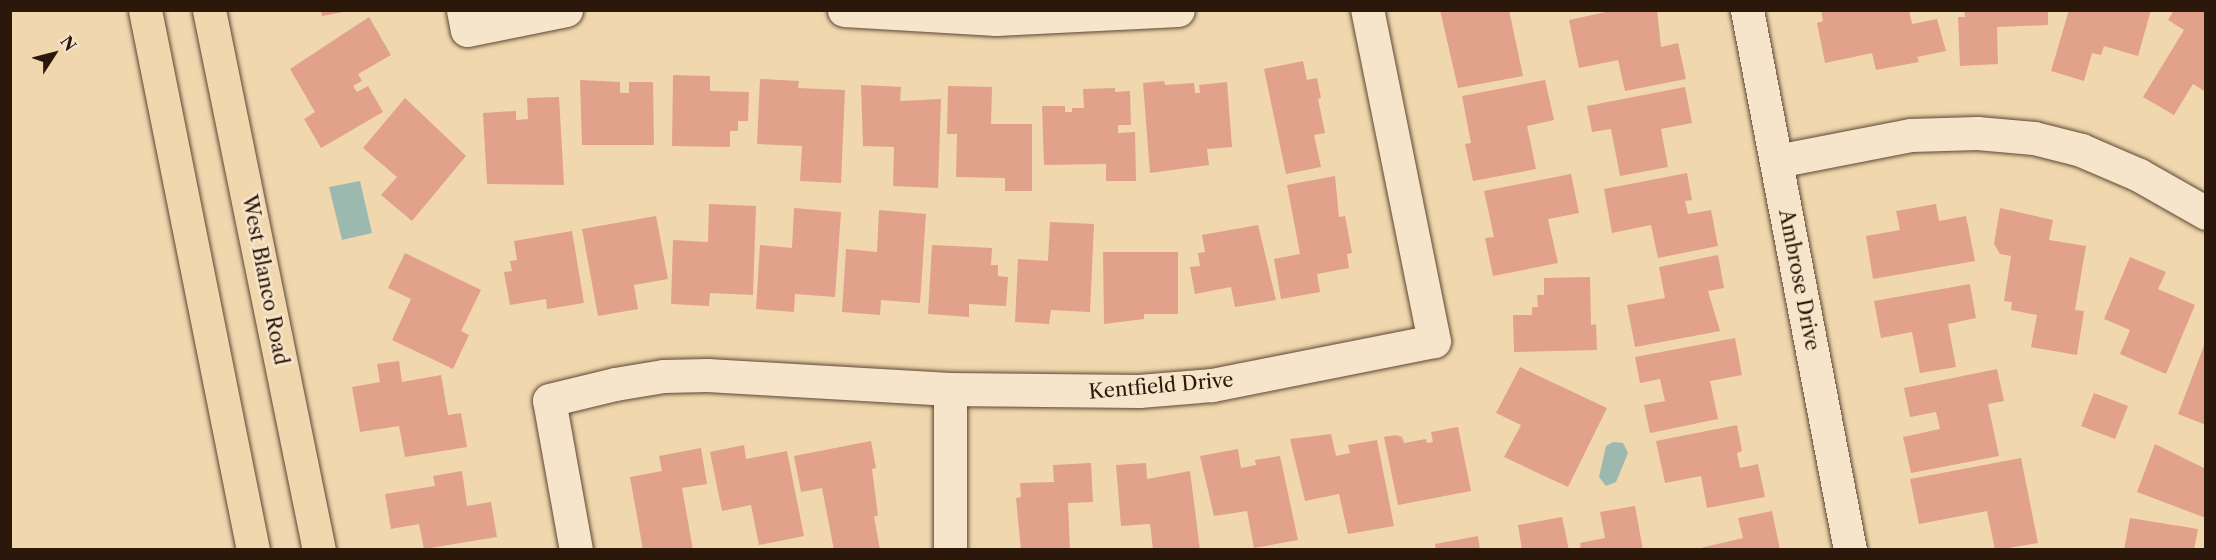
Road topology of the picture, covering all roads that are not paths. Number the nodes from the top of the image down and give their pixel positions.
1 (145, 10) edge
2 (209, 10) edge
3 (566, 10) edge
4 (844, 10) edge
5 (1178, 10) edge
6 (1367, 10) edge
7 (1747, 10) edge
8 (465, 20) edge
9 (1777, 162) junction
10 (2205, 213) edge
11 (950, 389) junction
12 (253, 549) edge
13 (319, 549) edge
14 (576, 549) edge
15 (950, 549) edge
16 (1850, 549) edge

1 - 12 main road
2 - 13 main road, West Blanco Road
3 - 8 street
4 - 5 street
6 - 11 street, Kentfield Drive
7 - 9 street, Ambrose Drive
9 - 10 street
9 - 16 street, Ambrose Drive
11 - 14 street, Kentfield Drive
11 - 15 street

